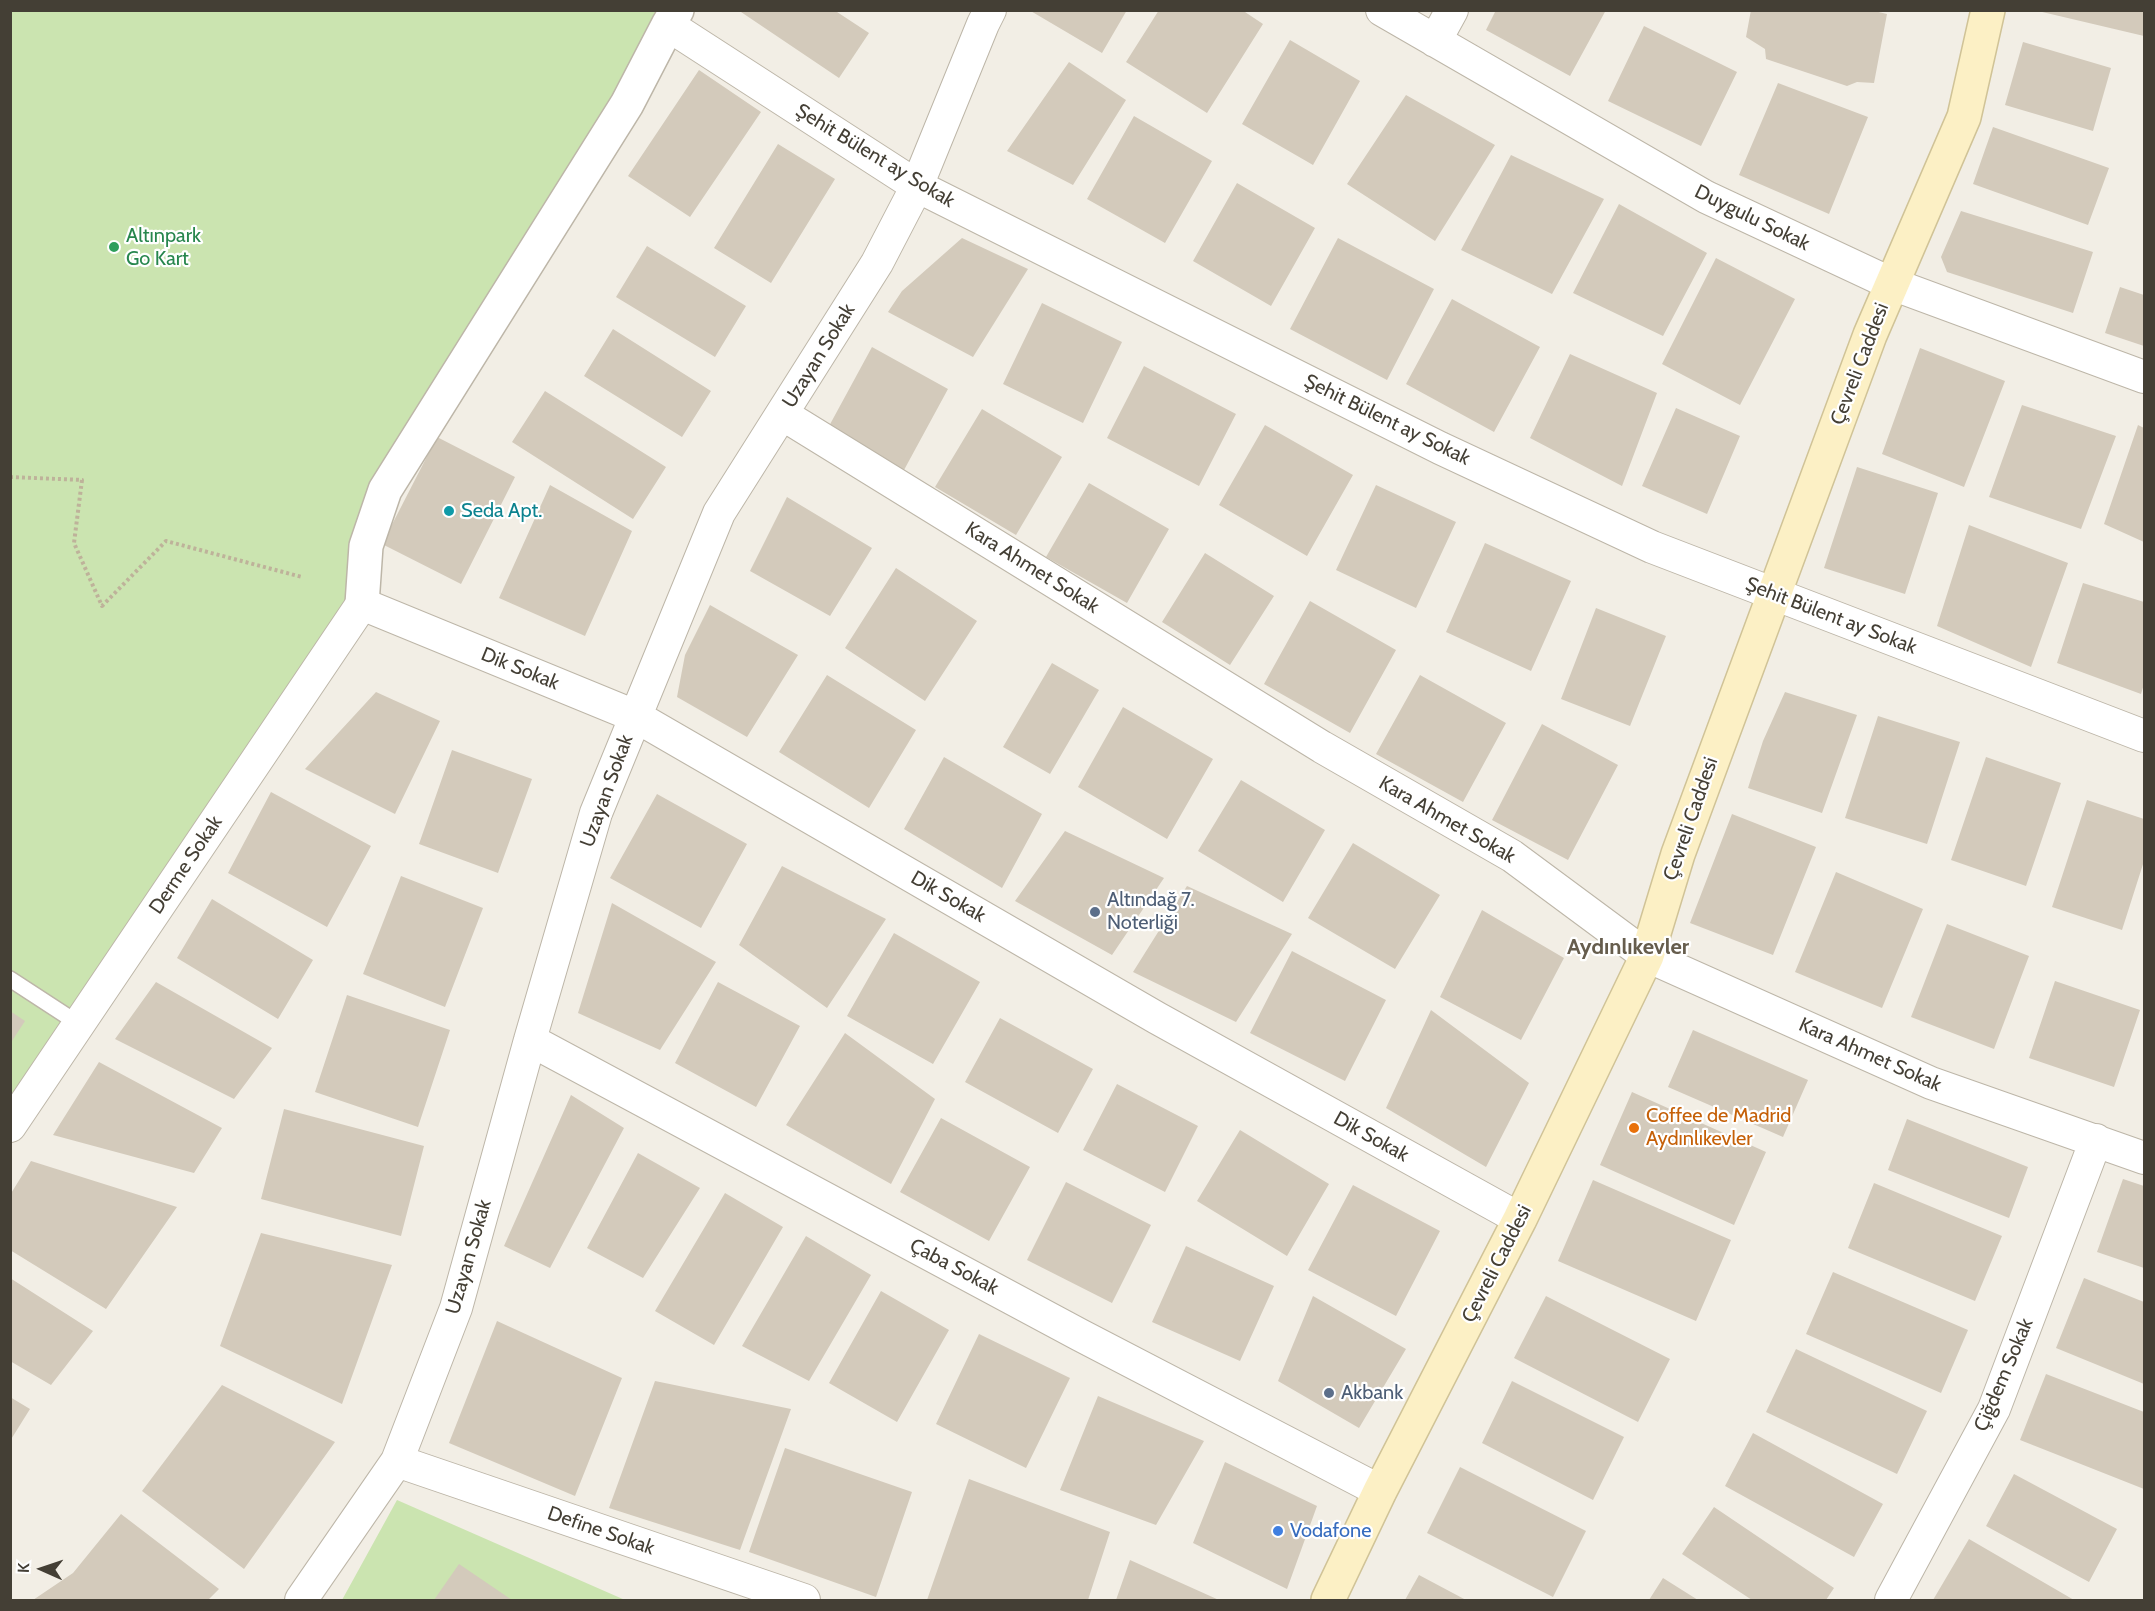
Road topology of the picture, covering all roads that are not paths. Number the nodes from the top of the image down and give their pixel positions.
1 (990, 10) edge
2 (1382, 10) edge
3 (1452, 10) edge
4 (1988, 10) edge
5 (672, 18) edge
6 (1434, 41) junction
7 (917, 186) junction
8 (1892, 284) junction
9 (2145, 377) edge
10 (782, 414) junction
11 (1773, 595) junction
12 (362, 604) junction
13 (635, 716) junction
14 (2145, 736) edge
15 (1647, 956) junction
16 (10, 979) edge
17 (79, 1024) junction
18 (530, 1040) junction
19 (10, 1126) edge
20 (2096, 1140) junction
21 (2145, 1158) edge
22 (1520, 1220) junction
23 (397, 1461) junction
24 (1380, 1491) junction
25 (301, 1600) edge
26 (804, 1600) edge
27 (1328, 1600) edge
28 (1891, 1600) edge

1 - 7 street, Uzayan Sokak
2 - 6 street, Duygulu Sokak
3 - 6 street
4 - 8 main road, Çevreli Caddesi
5 - 7 street, Şehit Bülent ay Sokak
5 - 12 street
6 - 8 street, Duygulu Sokak
7 - 10 street, Uzayan Sokak
7 - 11 street, Şehit Bülent ay Sokak
8 - 9 street, Duygulu Sokak
8 - 11 main road, Çevreli Caddesi
10 - 13 street, Uzayan Sokak
10 - 15 street, Kara Ahmet Sokak
11 - 14 street, Şehit Bülent ay Sokak
11 - 15 main road, Çevreli Caddesi
12 - 13 street, Dik Sokak
12 - 17 street, Derme Sokak
13 - 18 street, Uzayan Sokak
13 - 22 street, Dik Sokak
15 - 20 street, Kara Ahmet Sokak
15 - 22 main road, Çevreli Caddesi
16 - 17 lane
17 - 19 street, Derme Sokak
18 - 23 street, Uzayan Sokak
18 - 24 street, Çaba Sokak
20 - 21 street, Kara Ahmet Sokak
20 - 28 street, Çiğdem Sokak
22 - 24 main road, Çevreli Caddesi
23 - 25 street, Uzayan Sokak
23 - 26 street, Define Sokak
24 - 27 main road, Çevreli Caddesi

